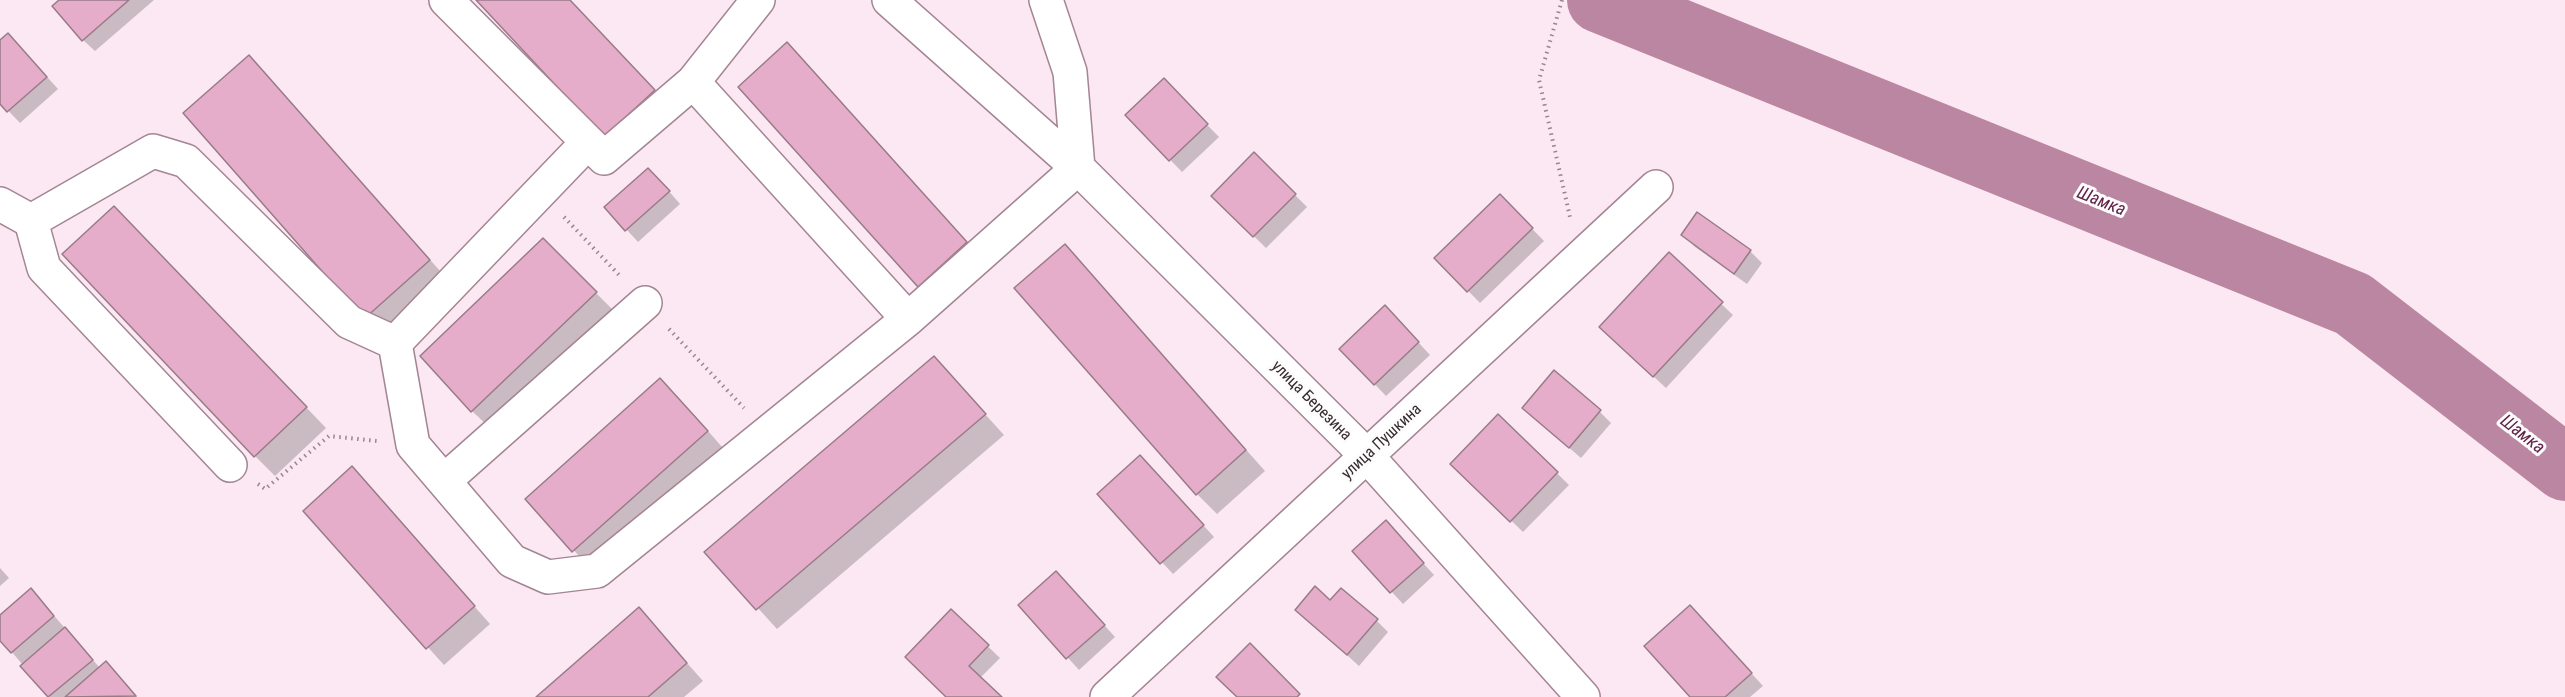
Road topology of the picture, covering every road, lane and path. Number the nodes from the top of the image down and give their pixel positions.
1 (446, 0) edge
2 (758, 0) edge
3 (889, 0) edge
4 (1046, 0) edge
5 (1562, 0) edge
6 (693, 82) junction
7 (588, 142) junction
8 (1078, 168) junction
9 (1656, 187) dead end
10 (0, 204) edge
11 (31, 221) junction
12 (1580, 257) junction
13 (645, 303) dead end
14 (908, 319) junction
15 (395, 343) junction
16 (413, 445) junction
17 (1367, 456) junction
18 (230, 465) joint
19 (444, 481) junction
20 (1107, 697) edge
21 (1583, 697) edge

1 - 7 street
2 - 6 street
3 - 8 street, улица Березина
4 - 8 street
5 - 12 path
6 - 7 street
6 - 14 street
7 - 15 street
8 - 14 street
8 - 17 street, улица Березина
9 - 12 street, улица Пушкина
10 - 11 street
11 - 15 street
11 - 18 street
12 - 17 street, улица Пушкина
13 - 19 street
14 - 19 street
15 - 16 street
16 - 18 path
16 - 19 street
17 - 20 street, улица Пушкина
17 - 21 street, улица Березина

